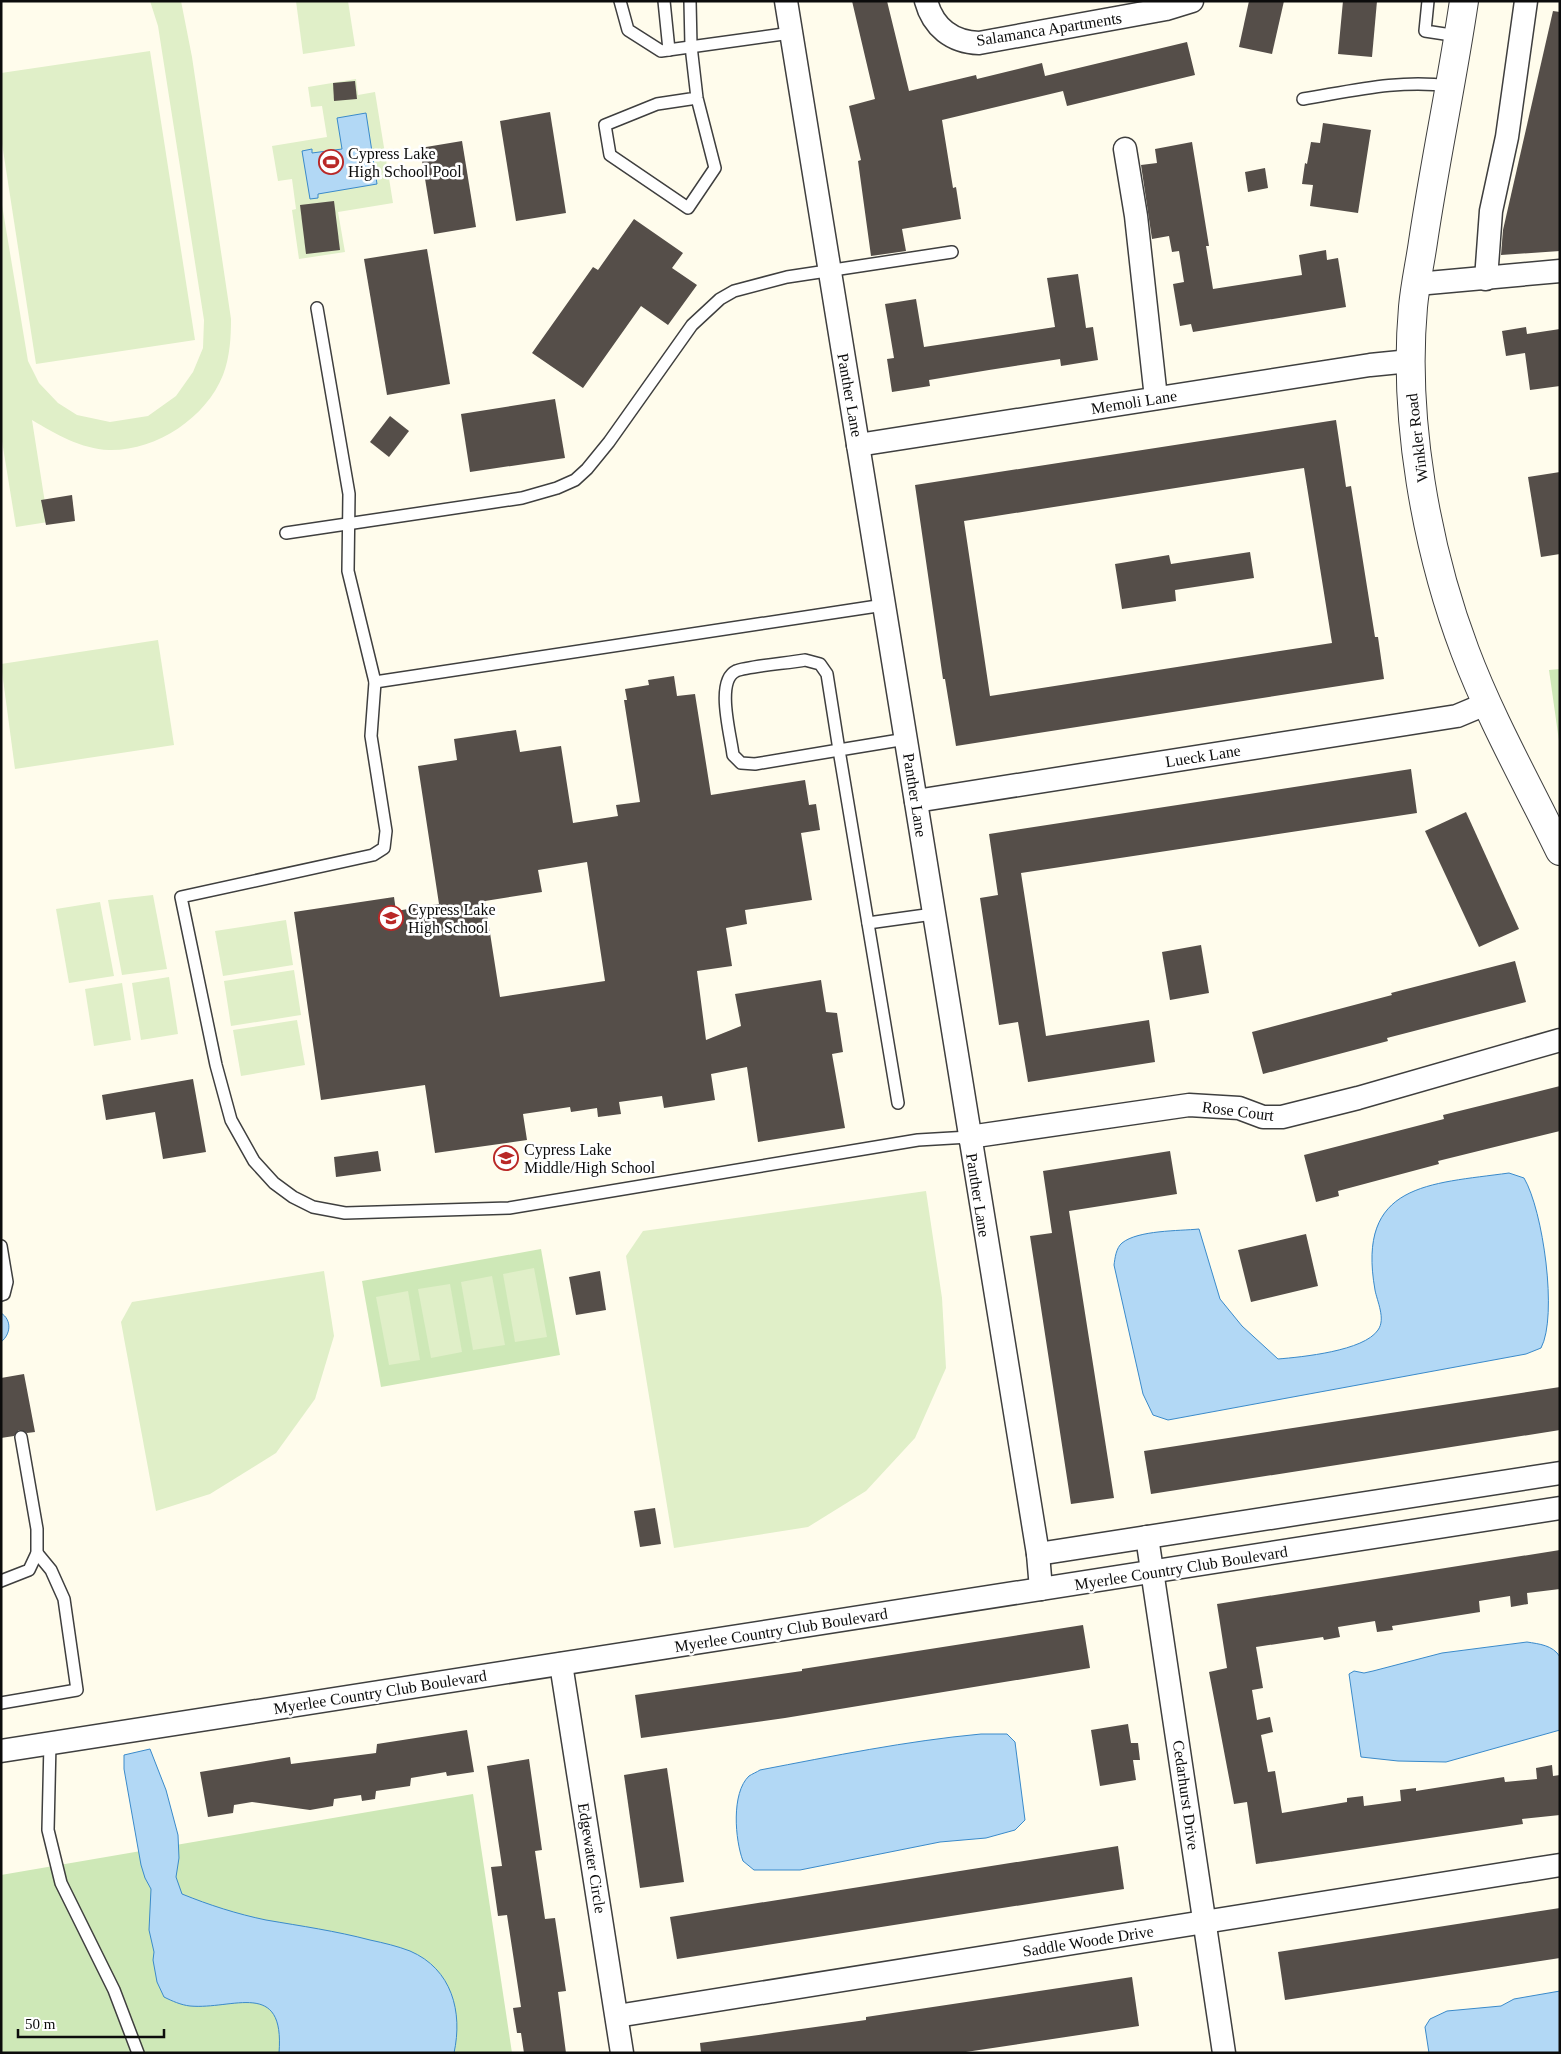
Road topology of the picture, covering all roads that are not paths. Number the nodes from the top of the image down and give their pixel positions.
1 (620, 1) edge
2 (664, 1) edge
3 (690, 1) edge
4 (786, 1) edge
5 (926, 1) edge
6 (1192, 1) edge
7 (1428, 1) edge
8 (1464, 1) edge
9 (1526, 1) edge
10 (791, 33) junction
11 (1458, 36) junction
12 (691, 46) junction
13 (669, 50) junction
14 (1449, 86) junction
15 (697, 98) junction
16 (1303, 99) dead end
17 (1125, 150) dead end
18 (952, 252) dead end
19 (829, 270) junction
20 (1560, 271) edge
21 (1486, 280) junction
22 (1417, 284) junction
23 (317, 308) dead end
24 (1410, 361) junction
25 (1156, 398) junction
26 (858, 445) junction
27 (348, 523) junction
28 (286, 533) dead end
29 (884, 605) junction
30 (375, 682) junction
31 (1488, 703) junction
32 (906, 739) junction
33 (839, 750) junction
34 (916, 801) junction
35 (1560, 851) edge
36 (934, 914) junction
37 (868, 923) junction
38 (1560, 1040) edge
39 (898, 1103) dead end
40 (969, 1137) junction
41 (1, 1246) edge
42 (1, 1295) edge
43 (21, 1437) dead end
44 (1560, 1473) edge
45 (1560, 1508) edge
46 (1147, 1537) junction
47 (37, 1553) junction
48 (1038, 1554) junction
49 (1152, 1572) junction
50 (1, 1582) edge
51 (1041, 1589) junction
52 (561, 1664) junction
53 (1, 1703) edge
54 (50, 1743) junction
55 (1, 1750) edge
56 (1560, 1865) edge
57 (1204, 1922) junction
58 (617, 2016) junction
59 (138, 2053) edge
60 (622, 2053) edge
61 (1224, 2053) edge

1 - 13 lane
2 - 13 lane
3 - 12 lane
4 - 10 street, Panther Lane
5 - 6 street, Salamanca Apartments
7 - 11 lane
8 - 11 street, Winkler Road
9 - 21 street
10 - 12 lane
10 - 19 street, Panther Lane
11 - 14 street, Winkler Road
12 - 13 lane
12 - 15 lane
14 - 16 lane
14 - 22 street, Winkler Road
15 - 15 lane
17 - 25 street
18 - 19 lane
19 - 26 street, Panther Lane
19 - 27 lane
20 - 21 street
21 - 22 street
22 - 24 street, Winkler Road
23 - 27 lane
24 - 25 street, Memoli Lane
24 - 31 street, Winkler Road
25 - 26 street, Memoli Lane
26 - 29 street, Panther Lane
27 - 28 lane
27 - 30 lane
29 - 30 lane
29 - 32 street, Panther Lane
30 - 40 lane
31 - 34 street, Lueck Lane
31 - 35 street, Winkler Road
32 - 33 lane
32 - 34 street, Panther Lane
33 - 33 lane
33 - 37 lane
34 - 36 street, Panther Lane
36 - 37 lane
36 - 40 street, Panther Lane
37 - 39 lane
38 - 40 street, Rose Court
40 - 48 street, Panther Lane
41 - 42 lane
43 - 47 lane
44 - 46 street
45 - 49 street, Myerlee Country Club Boulevard
46 - 48 street
46 - 49 street, Cedarhurst Drive
47 - 50 lane
47 - 53 lane
48 - 51 street, Panther Lane
49 - 51 street, Myerlee Country Club Boulevard
49 - 57 street, Cedarhurst Drive
51 - 52 street, Myerlee Country Club Boulevard
52 - 54 street, Myerlee Country Club Boulevard
52 - 58 street, Edgewater Circle
54 - 55 street, Myerlee Country Club Boulevard
54 - 59 lane
56 - 57 street, Saddle Woode Drive
57 - 58 street, Saddle Woode Drive
57 - 61 street, Cedarhurst Drive
58 - 60 street, Edgewater Circle

